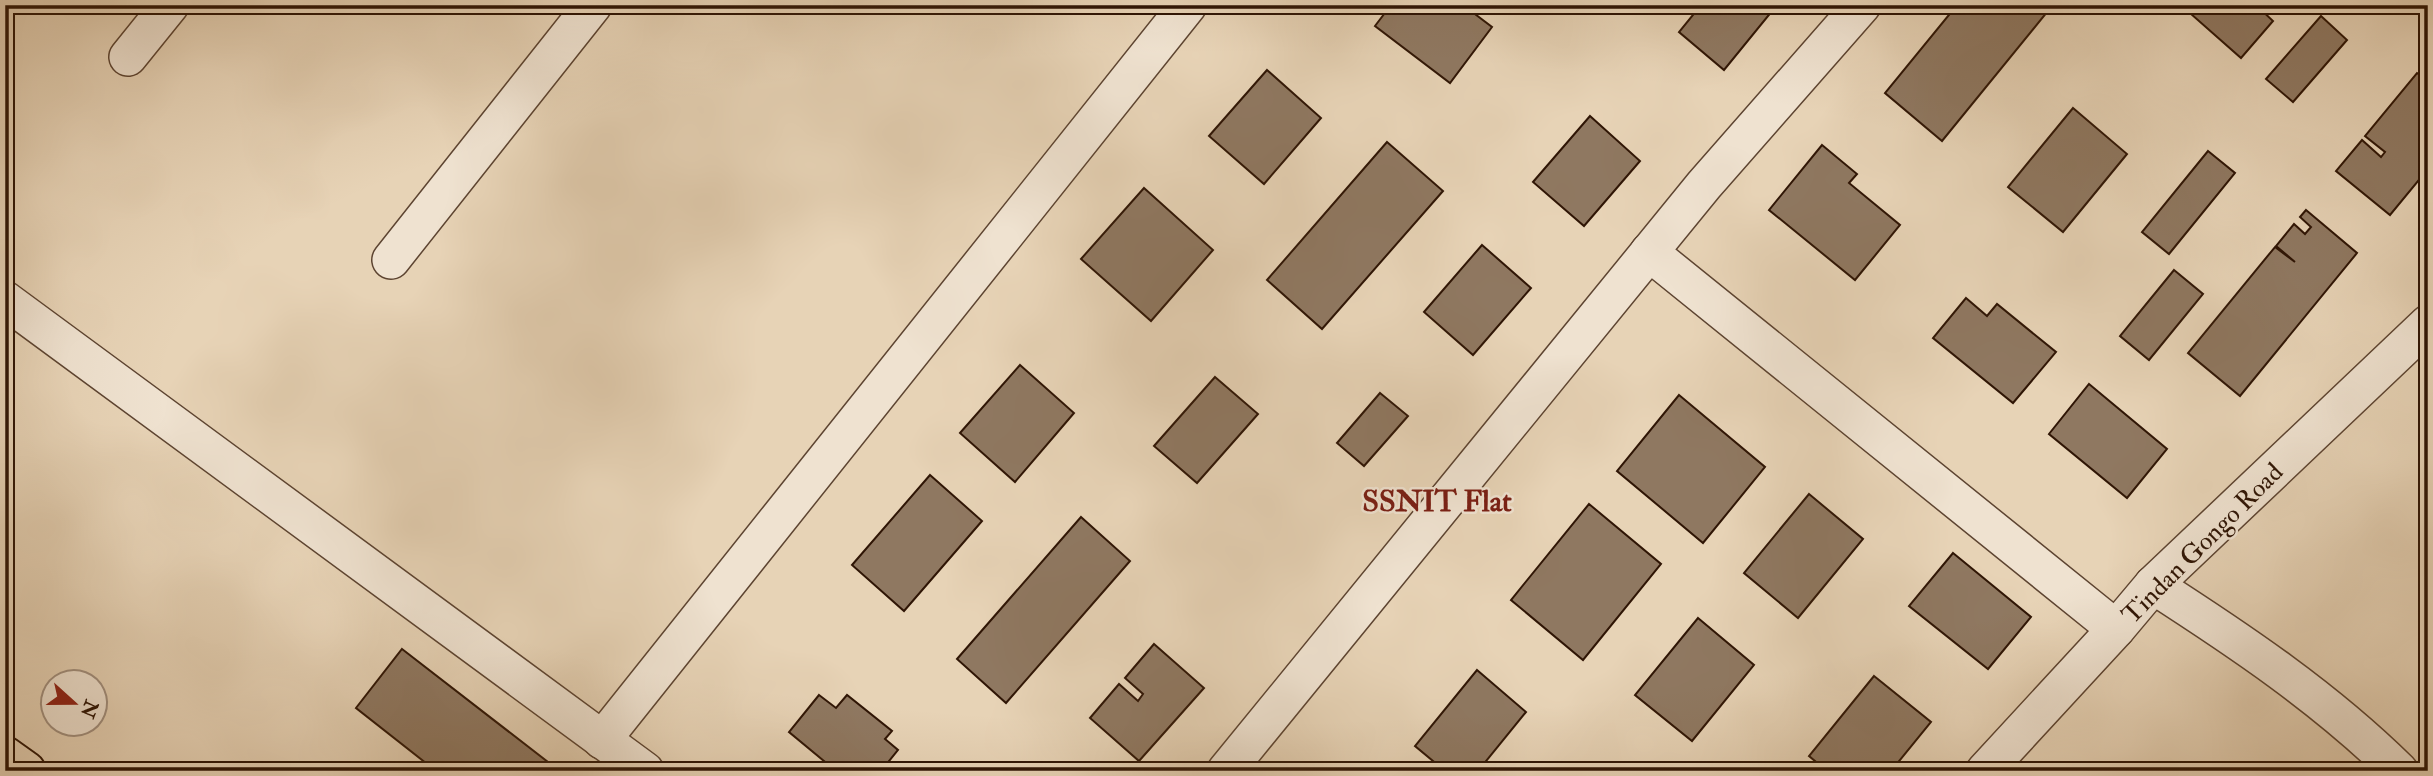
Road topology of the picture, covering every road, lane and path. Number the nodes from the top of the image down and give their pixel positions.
1 (170, 5) edge
2 (593, 5) edge
3 (1188, 5) edge
4 (1862, 5) edge
5 (128, 57) dead end
6 (1649, 252) junction
7 (391, 260) dead end
8 (5, 300) edge
9 (2428, 324) edge
10 (2153, 585) junction
11 (2116, 629) junction
12 (602, 740) junction
13 (5, 756) edge
14 (26, 771) edge
15 (645, 771) edge
16 (1226, 771) edge
17 (1985, 771) edge
18 (2399, 771) edge

1 - 5 street
2 - 7 street
3 - 12 street
4 - 6 street
6 - 11 street
6 - 16 street
8 - 12 street
9 - 10 street, Tindan Gongo Road
10 - 11 street, Tindan Gongo Road
10 - 18 street
11 - 17 street, Tindan Gongo Road
12 - 15 street
13 - 14 highway

